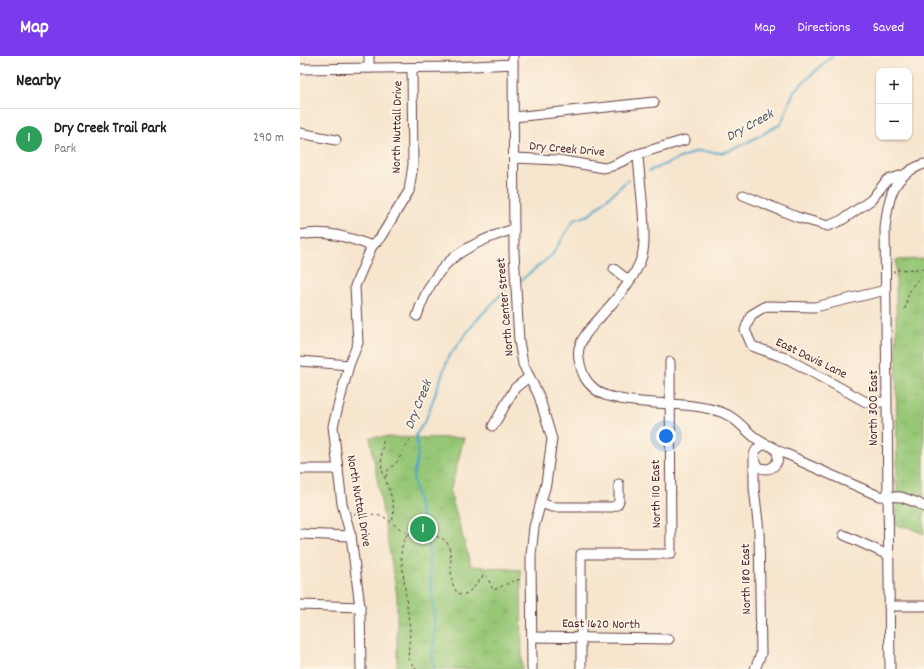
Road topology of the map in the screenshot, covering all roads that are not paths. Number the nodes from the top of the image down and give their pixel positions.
1 (369, 56) edge
2 (513, 60) edge
3 (369, 68) junction
4 (412, 68) junction
5 (300, 69) edge
6 (654, 102) dead end
7 (514, 117) junction
8 (300, 133) edge
9 (336, 140) dead end
10 (685, 140) dead end
11 (638, 154) junction
12 (514, 158) junction
13 (924, 164) edge
14 (903, 175) junction
15 (743, 195) dead end
16 (514, 229) junction
17 (300, 235) edge
18 (372, 246) junction
19 (614, 269) dead end
20 (628, 281) junction
21 (886, 290) junction
22 (417, 316) dead end
23 (300, 361) edge
24 (670, 362) dead end
25 (349, 365) junction
26 (529, 377) junction
27 (886, 402) junction
28 (669, 403) junction
29 (493, 426) dead end
30 (744, 428) junction
31 (772, 447) junction
32 (754, 457) junction
33 (802, 462) junction
34 (772, 468) junction
35 (300, 469) edge
36 (338, 469) junction
37 (619, 484) dead end
38 (754, 488) junction
39 (887, 496) junction
40 (541, 503) junction
41 (924, 507) edge
42 (300, 534) edge
43 (844, 535) dead end
44 (351, 536) junction
45 (888, 555) junction
46 (300, 605) edge
47 (360, 606) junction
48 (889, 606) junction
49 (924, 606) edge
50 (532, 638) junction
51 (580, 638) junction
52 (669, 639) dead end
53 (362, 669) edge
54 (532, 669) edge
55 (581, 669) edge
56 (755, 669) edge
57 (890, 669) edge

1 - 3 street
2 - 4 street
2 - 7 street, North Center Street
3 - 4 street
3 - 5 street
4 - 18 street, North Nuttall Drive
6 - 7 street
7 - 12 street, North Center Street
8 - 9 street
10 - 11 street, Dry Creek Drive
11 - 12 street, Dry Creek Drive
11 - 20 street
12 - 16 street, North Center Street
13 - 14 street
14 - 15 street
14 - 21 street, North 300 East
16 - 22 street
16 - 26 street, North Center Street
17 - 18 street
18 - 25 street, North Nuttall Drive
19 - 20 street
20 - 28 street
21 - 27 street, North 300 East
21 - 27 street, East Davis Lane
23 - 25 street
24 - 28 street, North 110 East
25 - 36 street, North Nuttall Drive
26 - 29 street
26 - 40 street, North Center Street
27 - 39 street, North 300 East
28 - 30 street
28 - 51 street, North 110 East
30 - 31 street
30 - 32 street, North 180 East
31 - 32 street
31 - 33 street
31 - 34 street
32 - 34 street
32 - 38 street, North 180 East
33 - 34 street
33 - 39 street
34 - 38 street
35 - 36 street
36 - 44 street, North Nuttall Drive
37 - 40 street
38 - 56 street, North 180 East
39 - 41 street
39 - 45 street, North 300 East
40 - 50 street, North Center Street
42 - 44 street
43 - 45 street
44 - 47 street, North Nuttall Drive
45 - 48 street, North 300 East
46 - 47 street
47 - 53 street, North Nuttall Drive
48 - 49 street
48 - 57 street, North 300 East
50 - 51 street, East 1620 North
50 - 54 street, North Center Street
51 - 52 street, East 1620 North
51 - 55 street

